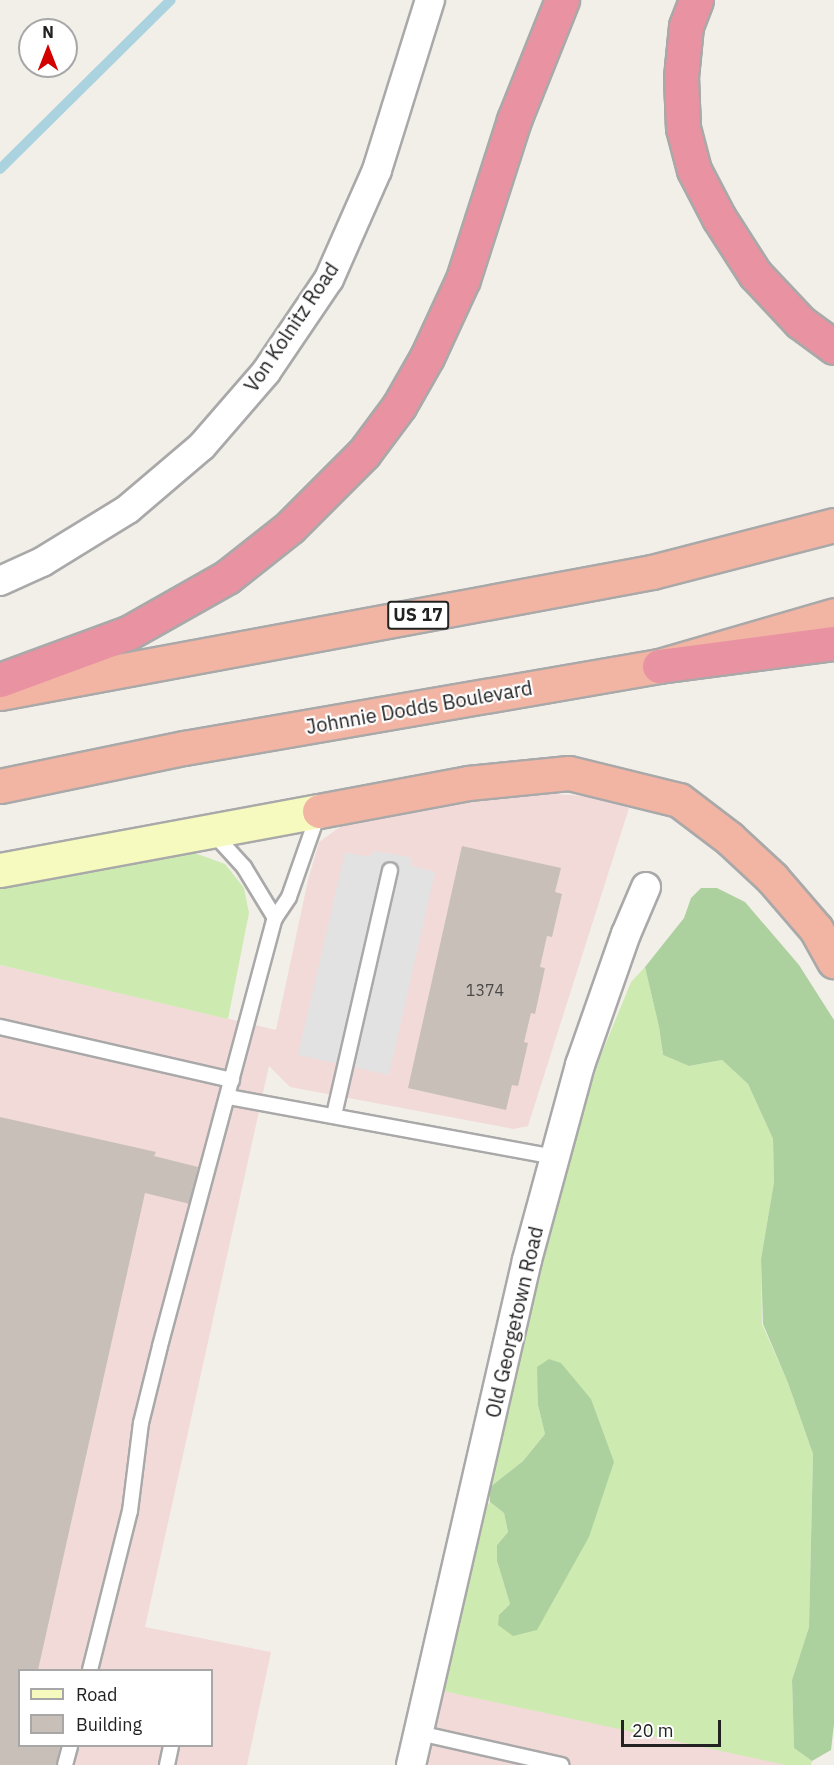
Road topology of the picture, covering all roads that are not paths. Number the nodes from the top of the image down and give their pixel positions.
1 (430, 0) edge
2 (562, 0) edge
3 (696, 0) edge
4 (834, 347) edge
5 (834, 525) edge
6 (0, 581) edge
7 (834, 615) edge
8 (834, 643) edge
9 (659, 666) junction
10 (0, 680) edge
11 (0, 693) edge
12 (0, 786) edge
13 (320, 811) junction
14 (211, 831) junction
15 (0, 870) edge
16 (390, 870) dead end
17 (646, 887) dead end
18 (275, 918) junction
19 (834, 961) edge
20 (0, 1027) edge
21 (232, 1080) junction
22 (228, 1097) junction
23 (334, 1115) junction
24 (556, 1157) junction
25 (90, 1669) edge
26 (419, 1733) junction
27 (70, 1747) edge
28 (171, 1747) edge
29 (65, 1765) edge
30 (167, 1765) edge
31 (411, 1765) edge
32 (561, 1765) edge

1 - 6 street, Von Kolnitz Road
2 - 10 highway
3 - 4 highway
5 - 11 highway, US 17
7 - 9 highway, Johnnie Dodds Boulevard
8 - 9 highway
9 - 12 highway, Johnnie Dodds Boulevard
13 - 14 main road
13 - 18 lane
13 - 19 highway
14 - 15 main road
14 - 18 lane
16 - 23 lane
17 - 24 street, Old Georgetown Road
18 - 21 lane
20 - 21 lane
21 - 22 lane
22 - 23 lane
22 - 25 lane
23 - 24 lane
24 - 26 street, Old Georgetown Road
26 - 31 street, Old Georgetown Road
26 - 32 lane
27 - 29 lane
28 - 30 lane

